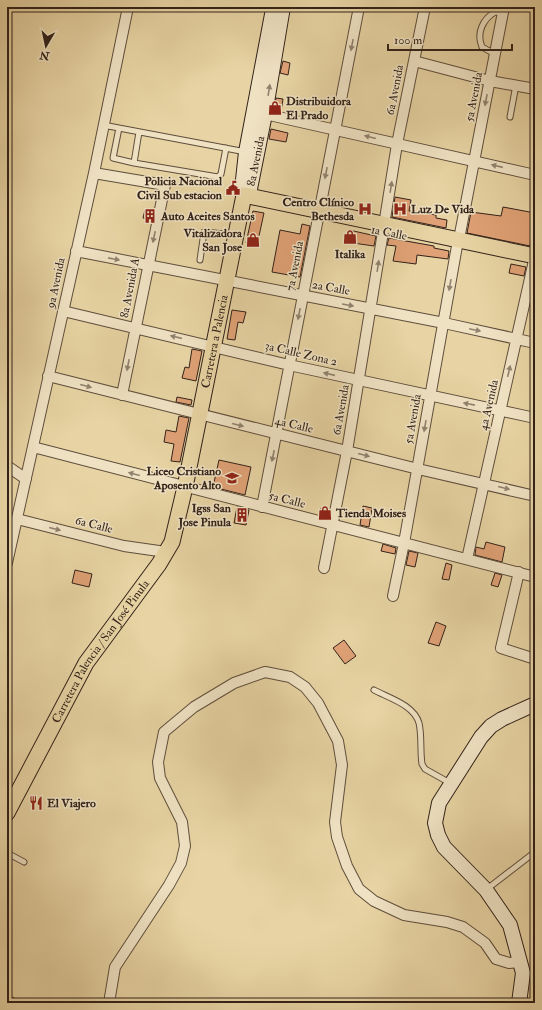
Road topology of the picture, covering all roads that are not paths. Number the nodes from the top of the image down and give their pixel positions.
1 (128, 7) edge
2 (274, 7) edge
3 (283, 7) edge
4 (359, 7) edge
5 (425, 7) edge
6 (503, 10) edge
7 (495, 54) junction
8 (414, 61) junction
9 (490, 81) junction
10 (516, 85) junction
11 (535, 89) edge
12 (265, 114) junction
13 (510, 117) dead end
14 (103, 125) junction
15 (119, 128) junction
16 (335, 129) junction
17 (139, 132) junction
18 (398, 144) junction
19 (226, 148) junction
20 (246, 152) junction
21 (474, 161) junction
22 (134, 163) junction
23 (94, 173) junction
24 (535, 175) edge
25 (243, 199) junction
26 (318, 215) junction
27 (384, 228) junction
28 (236, 235) junction
29 (458, 243) junction
30 (76, 252) junction
31 (535, 258) edge
32 (200, 260) dead end
33 (148, 266) junction
34 (227, 281) junction
35 (302, 296) junction
36 (370, 309) junction
37 (63, 311) junction
38 (444, 323) junction
39 (135, 328) junction
40 (517, 338) junction
41 (535, 343) edge
42 (214, 346) junction
43 (289, 365) junction
44 (48, 376) junction
45 (359, 381) junction
46 (122, 395) junction
47 (430, 397) junction
48 (501, 410) junction
49 (200, 416) junction
50 (535, 418) edge
51 (277, 434) junction
52 (33, 447) junction
53 (347, 451) junction
54 (7, 466) edge
55 (418, 469) junction
56 (26, 479) junction
57 (484, 483) junction
58 (186, 487) junction
59 (535, 496) edge
60 (262, 507) junction
61 (17, 519) junction
62 (333, 525) junction
63 (404, 543) junction
64 (166, 552) junction
65 (467, 559) junction
66 (7, 563) edge
67 (324, 568) dead end
68 (518, 572) junction
69 (535, 577) edge
70 (393, 596) dead end
71 (535, 659) edge
72 (374, 690) dead end
73 (535, 704) edge
74 (451, 784) junction
75 (7, 813) edge
76 (535, 852) edge
77 (7, 853) edge
78 (24, 862) dead end
79 (486, 890) junction
80 (519, 962) junction
81 (7, 998) edge
82 (17, 1003) edge
83 (109, 1003) edge
84 (519, 1003) edge

1 - 14 street, 9a Avenida
2 - 20 main road, 8a Avenida
12 -> 3 main road, 8a Avenida
4 -> 16 street, 7a Avenida
5 - 8 street, 6a Avenida
6 - 7 street, 5a Avenida
6 - 7 lane
7 - 9 street, 5a Avenida
8 - 9 street
8 - 18 street, 6a Avenida
9 - 10 street
9 -> 21 street, 5a Avenida
10 - 11 street
10 - 13 lane
12 - 16 street
12 - 25 main road, 8a Avenida
14 - 15 lane
14 - 23 street, 9a Avenida
15 - 17 lane
15 - 22 lane
18 -> 16 street
16 -> 26 street, 7a Avenida
17 - 19 lane
17 - 22 lane
18 - 21 street
27 -> 18 street, 6a Avenida
19 - 20 lane
19 - 22 lane
20 - 25 main road, 8a Avenida
24 -> 21 street
21 - 29 street, 5a Avenida
23 - 30 street, 9a Avenida
23 -> 33 street, 8a Avenida A
25 - 26 main road, 1a Calle
25 - 28 main road, Carretera a Palencia
26 - 27 main road, 1a Calle
26 - 35 street, 7a Avenida
27 - 29 main road, 1a Calle
36 -> 27 street, 6a Avenida
28 - 32 lane
28 - 34 main road, Carretera a Palencia
29 - 31 main road, 1a Calle
29 -> 38 street, 5a Avenida
30 -> 33 street, 2a Calle
30 - 37 street, 9a Avenida
31 - 40 street, 4a Avenida
33 - 34 street, 2a Calle
33 - 39 street, 8a Avenida A
34 - 35 street, 2a Calle
34 - 42 main road, Carretera a Palencia
35 -> 36 street, 2a Calle
35 -> 43 street, 7a Avenida
36 - 38 street, 2a Calle
36 - 45 street, 6a Avenida
37 - 39 street, 3a Calle Zona 2
37 - 44 street, 9a Avenida
38 -> 40 street, 2a Calle
38 - 47 street, 5a Avenida
42 -> 39 street, 3a Calle Zona 2
39 -> 46 street, 8a Avenida A
40 - 41 street, 2a Calle
48 -> 40 street, 4a Avenida
42 - 43 street, 3a Calle Zona 2
42 - 49 main road, Carretera a Palencia
45 -> 43 street, 3a Calle Zona 2
43 - 51 street, 7a Avenida
44 -> 46 street, 4a Calle
44 - 52 street, 9a Avenida
45 - 47 street, 3a Calle Zona 2
45 - 53 street, 6a Avenida
46 - 49 street, 4a Calle
48 -> 47 street, 3a Calle Zona 2
47 -> 55 street, 5a Avenida
48 - 50 street, 3a Calle Zona 2
48 - 57 street, 4a Avenida
49 -> 51 street, 4a Calle
49 - 58 main road, Carretera a Palencia
51 - 53 street, 4a Calle
51 -> 60 street, 7a Avenida
52 - 56 street, 9a Avenida
58 -> 52 street, 5a Calle
53 -> 55 street, 4a Calle
53 - 62 street, 6a Avenida
54 - 56 street
55 - 57 street, 4a Calle
55 - 63 street, 5a Avenida
56 - 61 street, 9a Avenida
57 -> 59 street, 4a Calle
57 - 65 street, 4a Avenida
58 - 60 street, 5a Calle
58 - 64 main road, Carretera Palencia / San José Pinula
60 - 62 street, 5a Calle
61 -> 64 street, 6a Calle
61 - 66 street, 9a Avenida
62 - 63 street, 5a Calle
62 - 67 street, 6a Avenida
63 - 65 street, 5a Calle
63 - 70 street, 5a Avenida
64 - 75 main road, Carretera Palencia / San José Pinula
65 - 68 street, 5a Calle
68 - 69 street, 5a Calle
68 - 71 street
72 - 74 lane
73 - 74 main road
74 - 79 main road
76 - 79 lane
77 - 78 lane
79 - 80 main road
80 - 83 street
80 - 84 main road
81 - 82 lane

